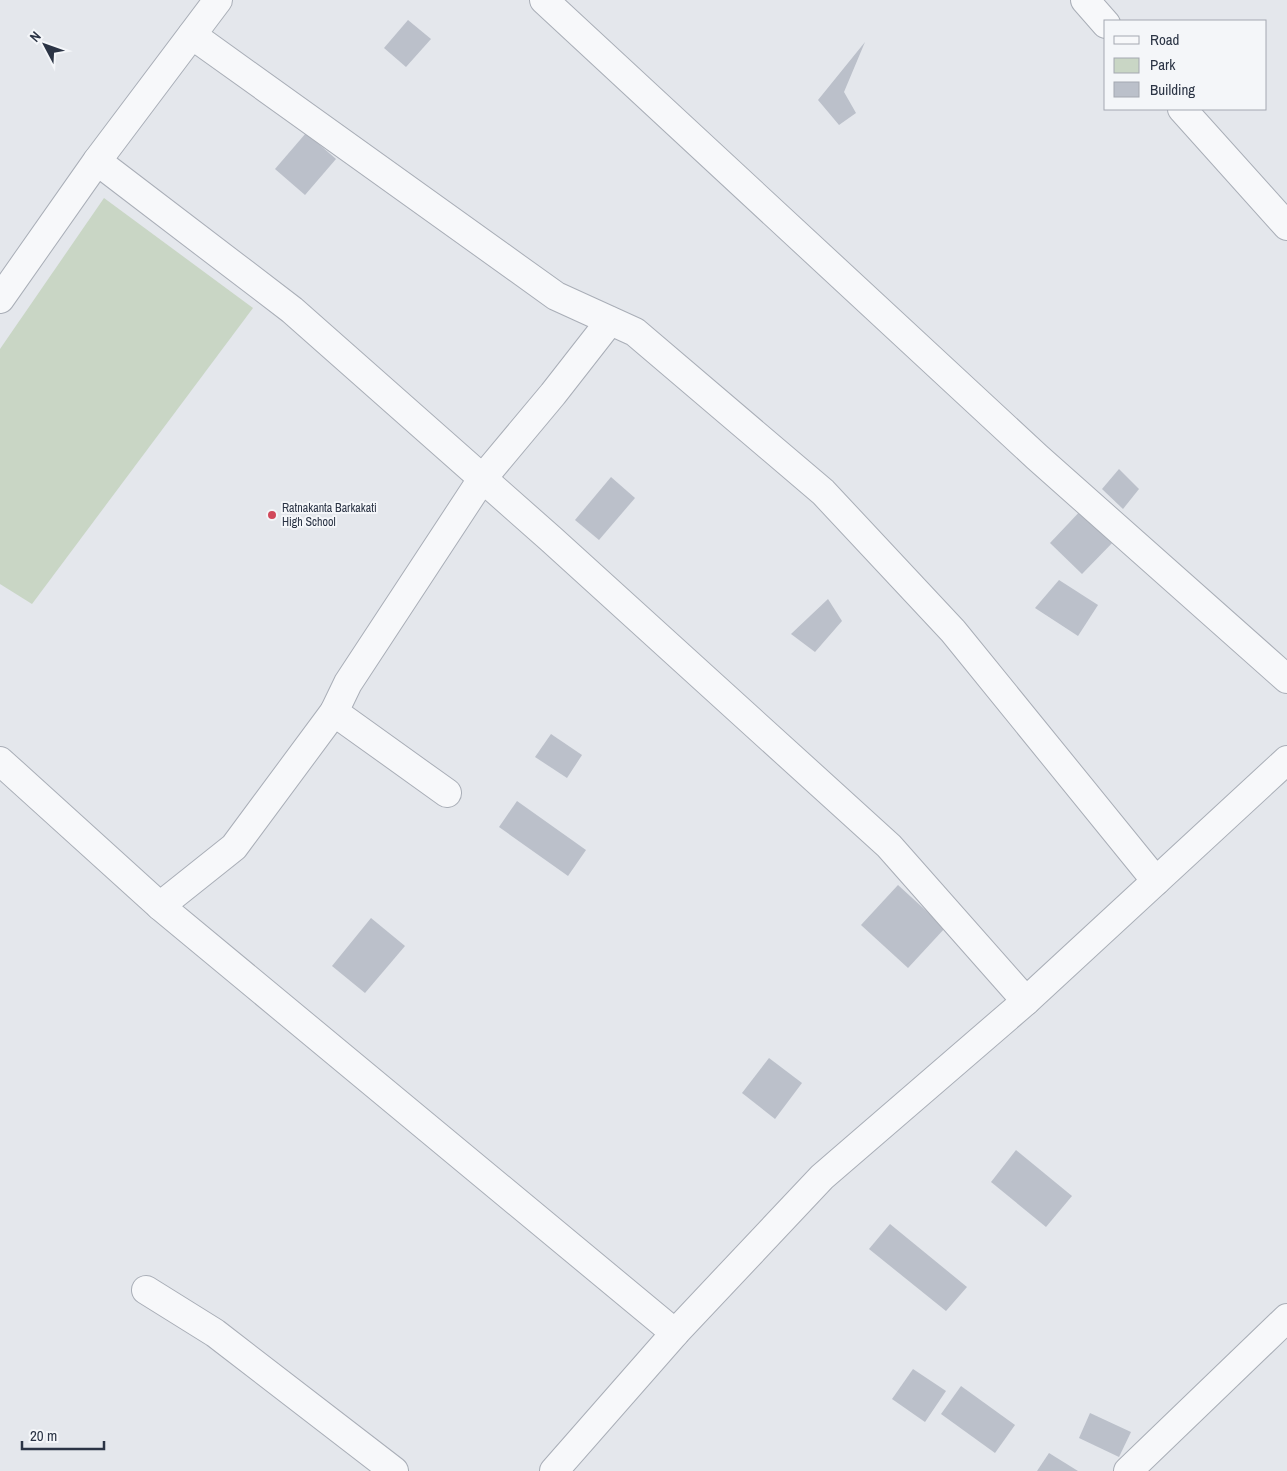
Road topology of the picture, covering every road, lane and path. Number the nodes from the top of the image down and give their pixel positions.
1 (218, 0) edge
2 (544, 0) edge
3 (1085, 0) edge
4 (1104, 22) edge
5 (192, 35) junction
6 (1183, 110) edge
7 (97, 161) junction
8 (1287, 226) edge
9 (0, 299) edge
10 (610, 321) junction
11 (482, 479) junction
12 (1287, 679) edge
13 (334, 712) junction
14 (1287, 760) edge
15 (0, 761) edge
16 (447, 793) dead end
17 (1156, 881) junction
18 (160, 906) junction
19 (1026, 1001) junction
20 (146, 1290) dead end
21 (1287, 1318) edge
22 (674, 1333) junction
23 (394, 1471) edge
24 (554, 1471) edge
25 (1128, 1471) edge

1 - 5 street
2 - 12 street
3 - 4 street
5 - 7 street
5 - 10 street
6 - 8 street
7 - 9 street
7 - 11 street
10 - 11 street
10 - 17 street
11 - 13 street
11 - 19 street
13 - 16 street
13 - 18 street
14 - 17 street
15 - 18 street
17 - 19 street
18 - 22 street
19 - 22 street
20 - 23 street
21 - 25 street
22 - 24 street

